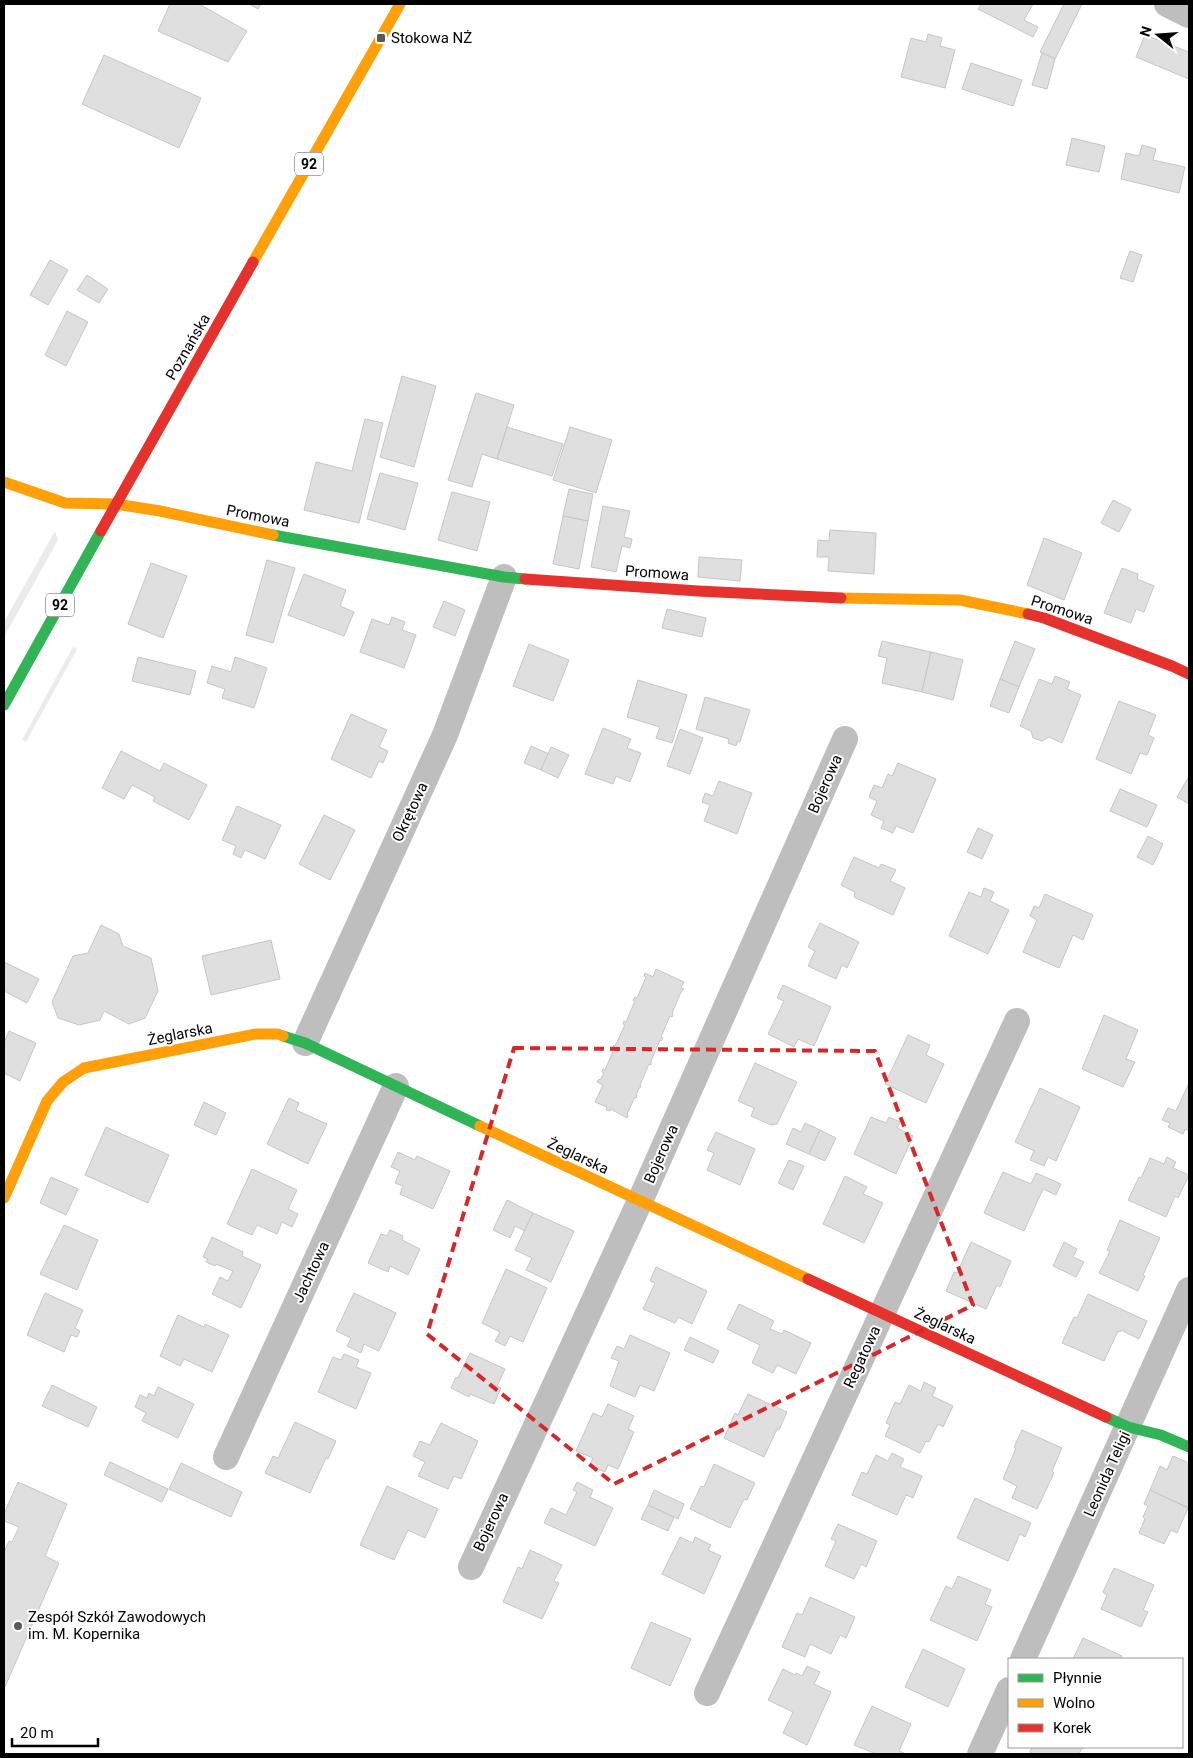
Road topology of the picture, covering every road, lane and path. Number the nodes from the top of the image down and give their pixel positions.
1 (400, 4) edge
2 (1166, 4) edge
3 (1189, 15) edge
4 (4, 482) edge
5 (116, 504) junction
6 (504, 577) junction
7 (1189, 674) edge
8 (4, 705) edge
9 (844, 738) dead end
10 (1017, 1021) dead end
11 (305, 1044) junction
12 (396, 1086) junction
13 (4, 1198) edge
14 (640, 1201) junction
15 (1189, 1290) edge
16 (882, 1314) junction
17 (1128, 1427) junction
18 (1189, 1447) edge
19 (226, 1458) dead end
20 (471, 1567) dead end
21 (1023, 1658) edge
22 (1008, 1692) edge
23 (708, 1694) dead end
24 (980, 1754) edge

1 - 5 street, Poznańska / 92
2 - 3 street
4 - 5 street, Promowa
5 - 6 street, Promowa
5 - 8 street, Poznańska / 92
6 - 7 street, Promowa
6 - 11 street, Okrętowa
9 - 14 street, Bojerowa
10 - 16 street, Regatowa
11 - 12 street, Żeglarska
11 - 13 street, Żeglarska
12 - 14 street, Żeglarska
12 - 19 street, Jachtowa
14 - 16 street, Żeglarska
14 - 20 street, Bojerowa
15 - 17 street, Leonida Teligi
16 - 17 street, Żeglarska
16 - 23 street, Regatowa
17 - 18 street, Żeglarska
17 - 21 street, Leonida Teligi
22 - 24 street

